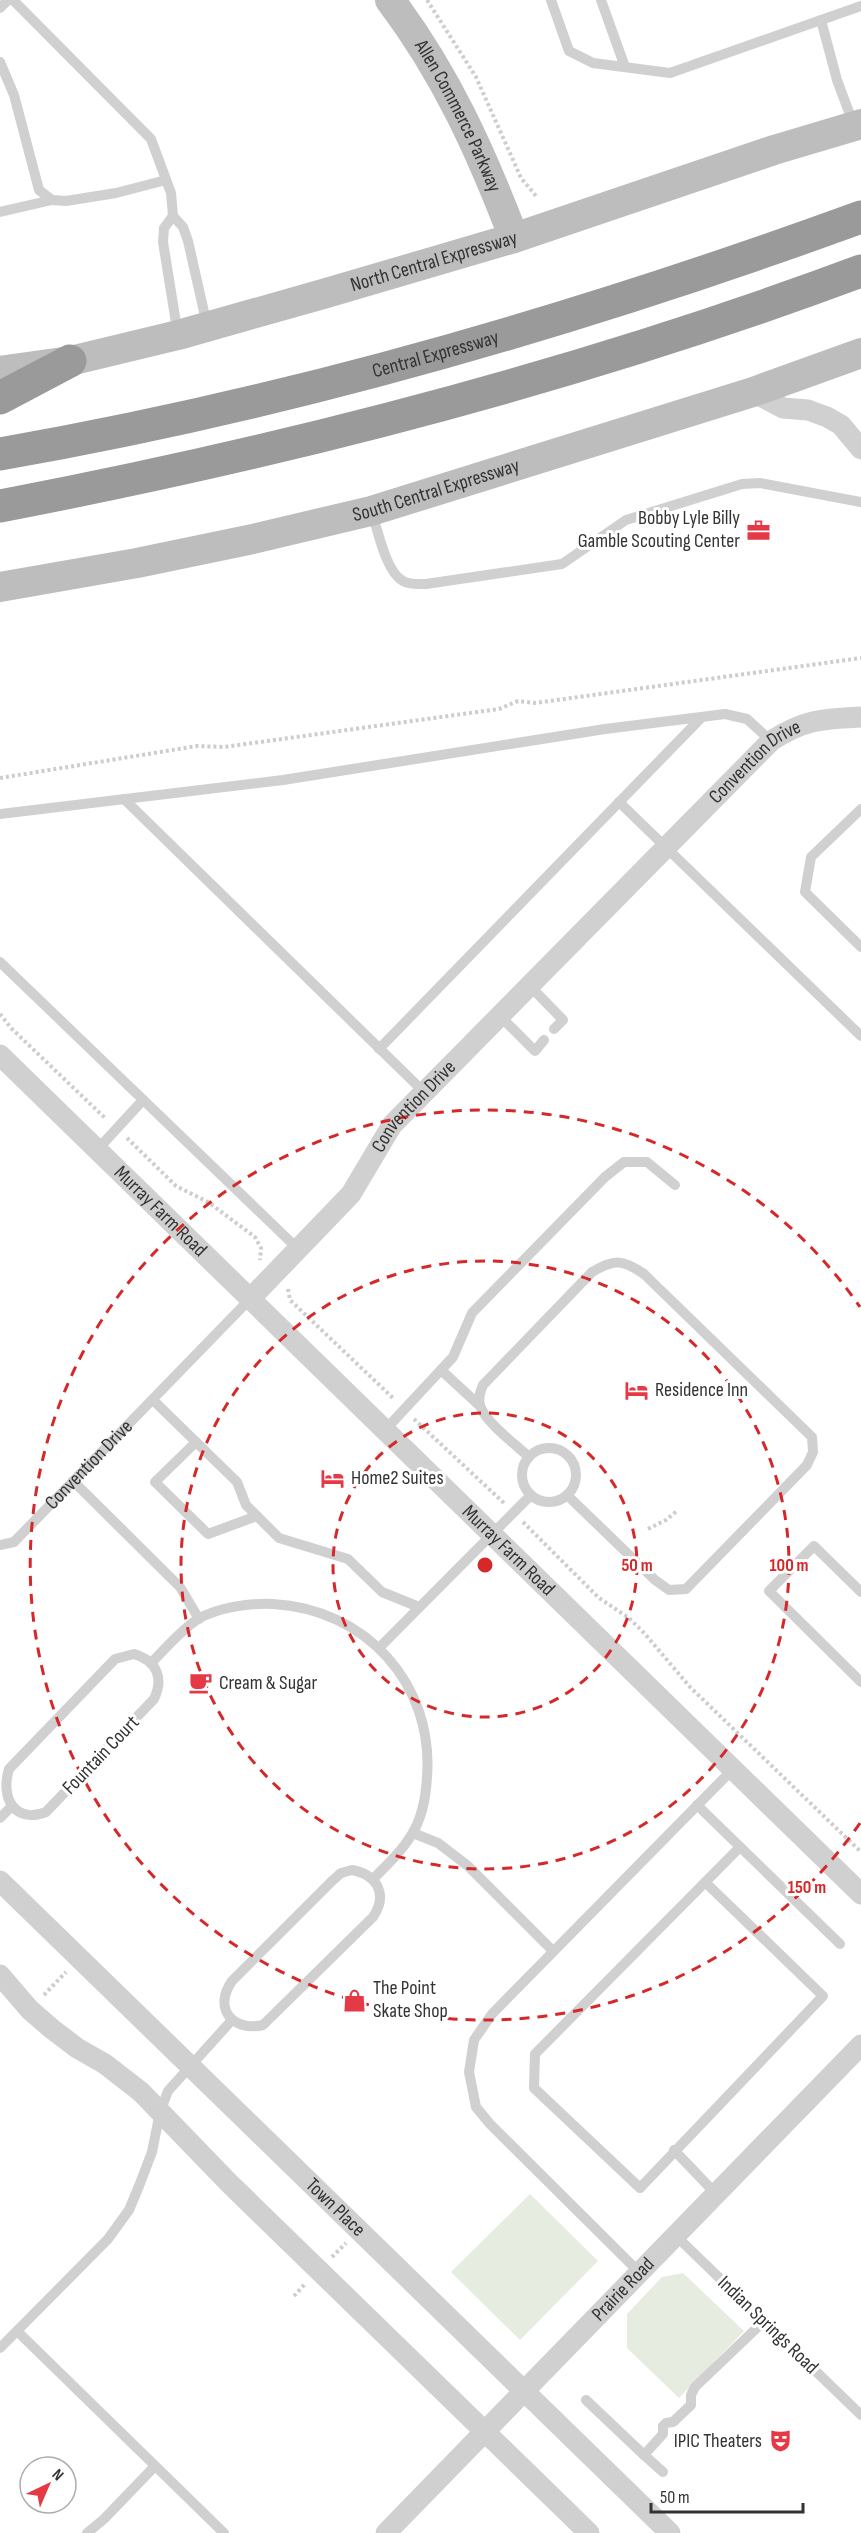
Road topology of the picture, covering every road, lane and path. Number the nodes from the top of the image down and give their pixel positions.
1 (8, 0) edge
2 (13, 0) edge
3 (427, 0) edge
4 (551, 0) edge
5 (601, 0) edge
6 (398, 3) edge
7 (861, 6) edge
8 (0, 8) edge
9 (821, 20) junction
10 (0, 62) edge
11 (626, 67) junction
12 (857, 125) edge
13 (166, 180) junction
14 (537, 197) dead end
15 (52, 200) junction
16 (0, 212) edge
17 (173, 216) junction
18 (861, 217) edge
19 (514, 238) junction
20 (861, 271) edge
21 (207, 327) junction
22 (178, 335) junction
23 (861, 353) edge
24 (69, 361) junction
25 (0, 371) edge
26 (753, 392) junction
27 (0, 398) edge
28 (861, 449) edge
29 (0, 454) edge
30 (861, 502) edge
31 (0, 506) edge
32 (371, 511) junction
33 (0, 587) edge
34 (861, 658) edge
35 (702, 717) junction
36 (861, 717) edge
37 (771, 741) junction
38 (0, 778) edge
39 (124, 799) junction
40 (620, 802) junction
41 (861, 809) edge
42 (0, 814) edge
43 (667, 848) junction
44 (861, 947) edge
45 (0, 962) edge
46 (530, 986) junction
47 (0, 1014) edge
48 (500, 1017) junction
49 (554, 1029) dead end
50 (861, 1036) edge
51 (544, 1040) dead end
52 (379, 1049) junction
53 (0, 1055) edge
54 (425, 1093) junction
55 (143, 1100) junction
56 (117, 1129) junction
57 (97, 1150) junction
58 (675, 1185) dead end
59 (298, 1250) junction
60 (273, 1275) junction
61 (250, 1299) junction
62 (441, 1370) junction
63 (153, 1400) junction
64 (480, 1406) junction
65 (404, 1409) junction
66 (385, 1430) junction
67 (196, 1442) junction
68 (529, 1457) junction
69 (73, 1481) junction
70 (531, 1495) junction
71 (567, 1495) junction
72 (678, 1510) dead end
73 (513, 1512) junction
74 (257, 1516) junction
75 (648, 1529) dead end
76 (491, 1534) junction
77 (0, 1545) edge
78 (861, 1592) edge
79 (420, 1607) junction
80 (199, 1619) junction
81 (379, 1648) junction
82 (152, 1663) junction
83 (861, 1682) edge
84 (733, 1769) junction
85 (697, 1805) junction
86 (11, 1807) junction
87 (0, 1818) edge
88 (413, 1833) junction
89 (740, 1847) junction
90 (861, 1852) edge
91 (373, 1879) junction
92 (0, 1881) edge
93 (705, 1882) junction
94 (861, 1894) edge
95 (840, 1944) dead end
96 (554, 1951) junction
97 (80, 1958) junction
98 (0, 1974) edge
99 (30, 2010) junction
100 (232, 2020) junction
101 (861, 2045) edge
102 (189, 2067) junction
103 (160, 2112) junction
104 (674, 2150) junction
105 (716, 2194) junction
106 (359, 2229) junction
107 (675, 2235) junction
108 (319, 2270) junction
109 (639, 2272) junction
110 (294, 2296) dead end
111 (764, 2321) junction
112 (16, 2331) junction
113 (0, 2348) edge
114 (525, 2391) junction
115 (586, 2400) dead end
116 (861, 2415) edge
117 (485, 2432) junction
118 (644, 2455) junction
119 (155, 2466) junction
120 (663, 2472) dead end
121 (87, 2533) edge
122 (224, 2533) edge
123 (386, 2533) edge
124 (589, 2533) edge
125 (670, 2533) edge

1 - 8 lane
2 - 13 lane
3 - 14 path
4 - 11 lane
5 - 11 lane
6 - 19 main road, Allen Commerce Parkway
7 - 9 lane
9 - 11 lane
9 - 12 lane
10 - 15 lane
12 - 19 main road, North Central Expressway
13 - 15 lane
13 - 17 lane
15 - 16 lane
17 - 21 lane
17 - 22 lane
18 - 29 highway, Central Expressway
19 - 21 main road, North Central Expressway
20 - 31 highway
21 - 22 main road, North Central Expressway
22 - 24 main road, North Central Expressway
23 - 26 main road, South Central Expressway
24 - 25 main road, North Central Expressway
24 - 27 highway
26 - 28 street
26 - 32 main road, South Central Expressway
30 - 32 lane
32 - 33 main road, South Central Expressway
34 - 38 path
35 - 37 lane
35 - 39 lane
35 - 40 lane
36 - 37 street, Convention Drive
37 - 43 street, Convention Drive
39 - 42 lane
39 - 52 lane
40 - 43 lane
40 - 52 lane
41 - 44 lane
43 - 46 street, Convention Drive
43 - 50 lane
45 - 55 lane
46 - 48 street, Convention Drive
46 - 49 lane
47 - 56 path
48 - 51 lane
48 - 54 street, Convention Drive
52 - 54 lane
53 - 57 street, Murray Farm Road
54 - 59 street, Convention Drive
55 - 56 lane
55 - 59 lane
56 - 57 lane
56 - 60 path
57 - 61 street, Murray Farm Road
58 - 62 lane
59 - 60 street, Convention Drive
60 - 61 street, Convention Drive
60 - 65 path
61 - 63 lane, Convention Drive
61 - 66 street, Murray Farm Road
62 - 64 lane
62 - 65 lane
63 - 67 lane
63 - 69 lane, Convention Drive
64 - 68 lane
64 - 71 lane
65 - 66 lane
65 - 73 path
66 - 76 street, Murray Farm Road
67 - 74 lane
67 - 74 lane
68 - 70 lane
68 - 71 lane
69 - 77 lane, Convention Drive
69 - 80 lane
70 - 71 lane
70 - 73 lane
72 - 75 path
73 - 76 lane
73 - 90 path
74 - 79 lane
76 - 79 lane
76 - 84 street, Murray Farm Road
78 - 83 lane
79 - 81 lane
80 - 81 lane
80 - 82 lane
81 - 88 lane
82 - 86 lane, Fountain Court
82 - 86 lane
84 - 85 lane
84 - 94 street, Murray Farm Road
85 - 89 lane
85 - 96 lane
86 - 87 lane
88 - 91 lane
88 - 96 lane
89 - 93 lane
89 - 95 lane
91 - 100 lane
91 - 100 lane
92 - 97 street, Town Place
93 - 104 lane
93 - 104 lane
96 - 109 lane
97 - 99 path
97 - 102 street, Town Place
98 - 99 street
99 - 103 street
100 - 102 lane
101 - 105 street, Prairie Road
102 - 103 lane
102 - 106 street, Town Place
103 - 108 street
103 - 112 lane
104 - 105 lane
105 - 107 street, Prairie Road
106 - 108 path
106 - 114 street, Town Place
107 - 109 street, Prairie Road
107 - 111 lane, Indian Springs Road
108 - 110 path
108 - 117 street
109 - 114 street, Prairie Road
111 - 116 lane, Indian Springs Road
111 - 118 lane
112 - 113 lane
112 - 119 lane
114 - 117 street, Prairie Road
114 - 125 street, Town Place
115 - 118 lane
117 - 123 street, Prairie Road
117 - 124 street
118 - 120 lane
119 - 121 lane
119 - 122 lane

